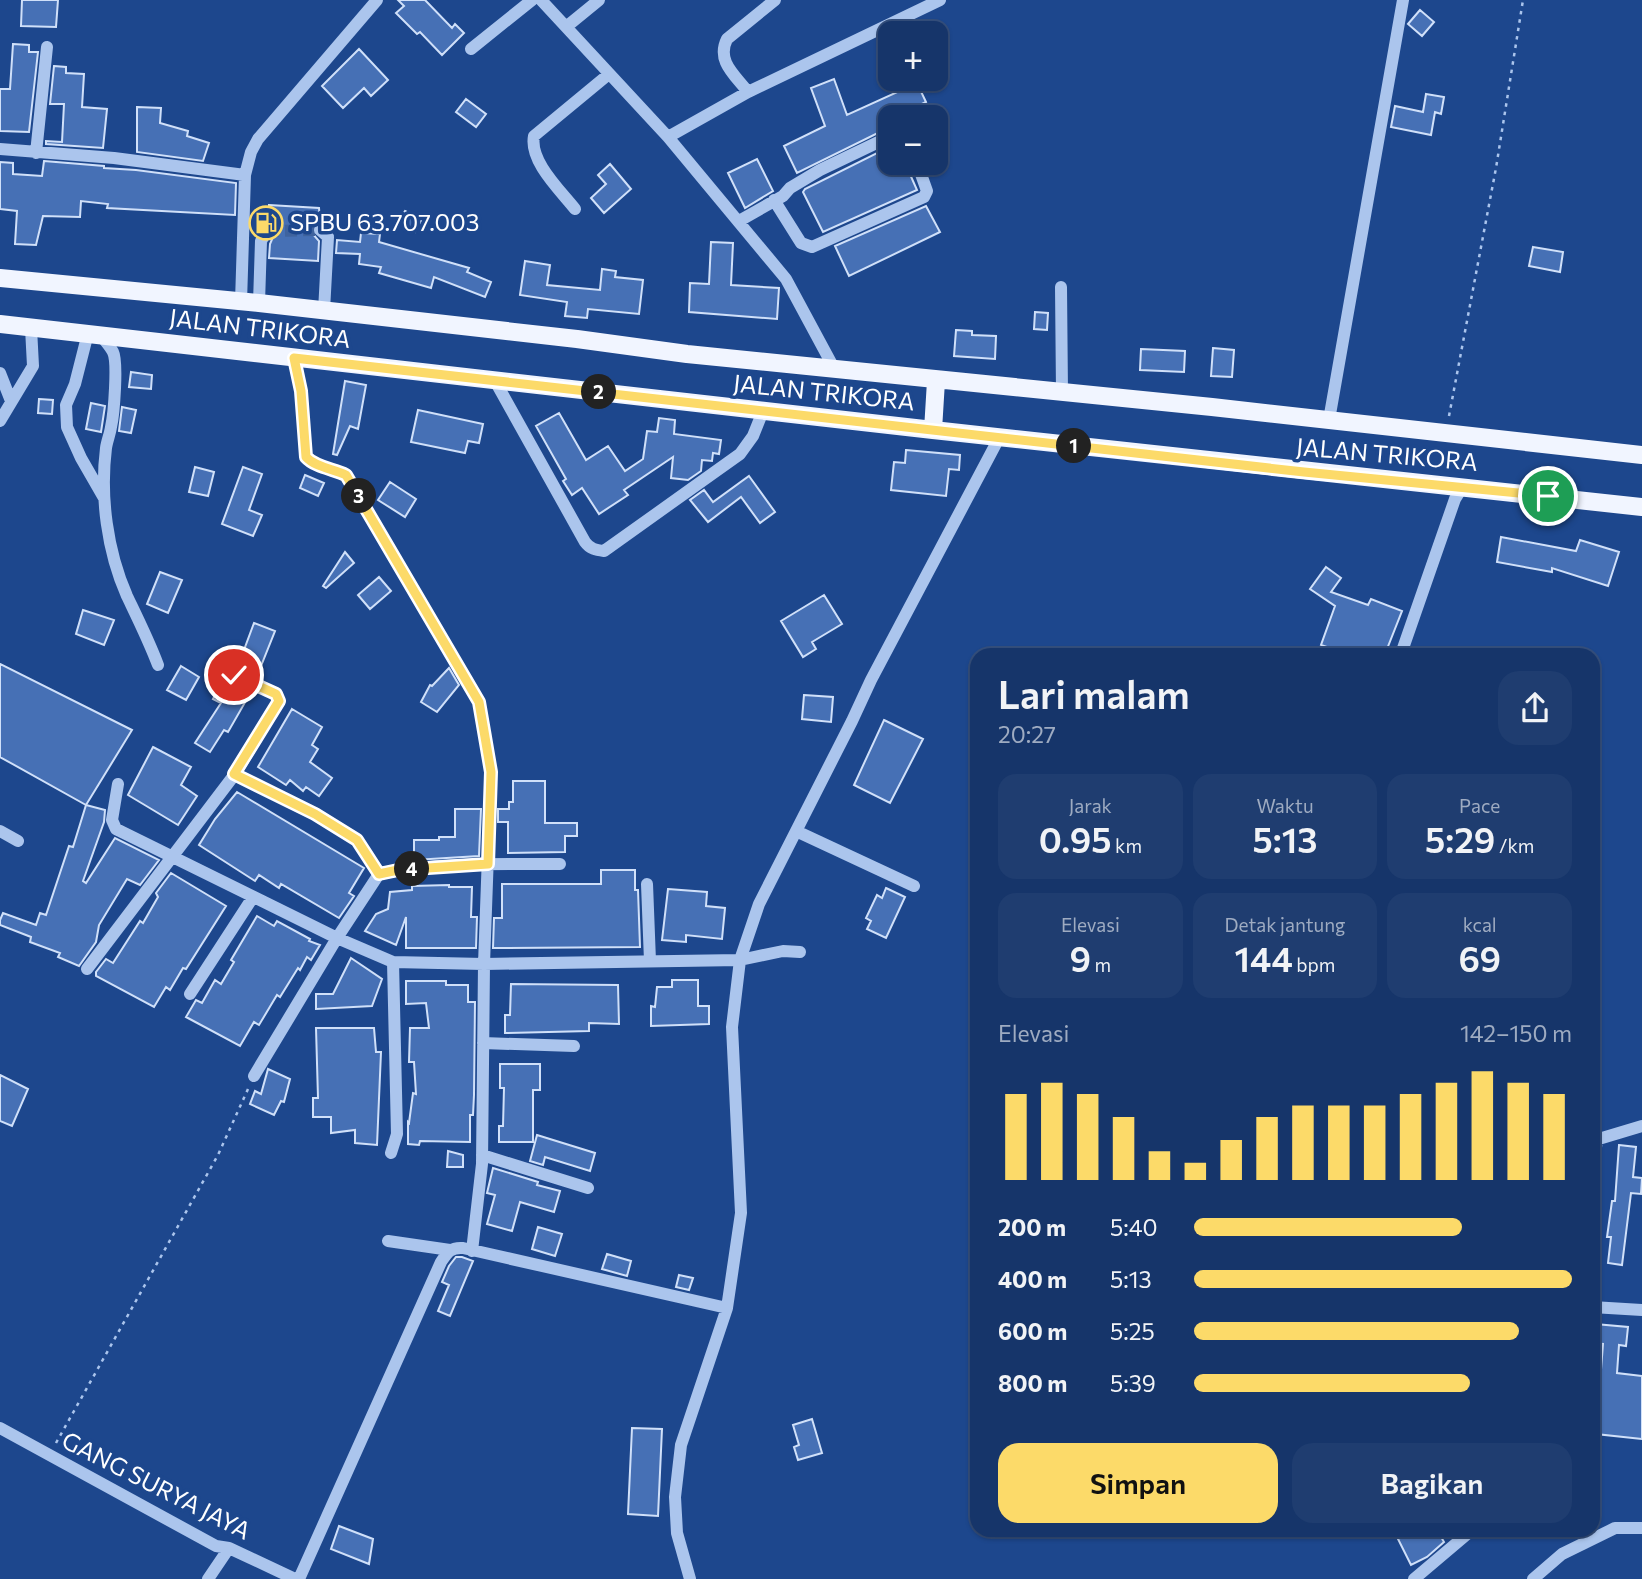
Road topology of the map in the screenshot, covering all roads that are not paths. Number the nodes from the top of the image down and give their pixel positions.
1 (377, 0) edge
2 (532, 0) edge
3 (541, 0) edge
4 (599, 0) edge
5 (775, 0) edge
6 (940, 0) edge
7 (1403, 0) edge
8 (566, 27) junction
9 (47, 47) dead end
10 (471, 50) dead end
11 (609, 74) junction
12 (748, 92) junction
13 (668, 137) junction
14 (878, 142) edge
15 (0, 149) edge
16 (36, 153) junction
17 (245, 175) junction
18 (921, 175) edge
19 (774, 200) junction
20 (575, 209) dead end
21 (739, 221) junction
22 (320, 230) dead end
23 (267, 231) dead end
24 (0, 278) edge
25 (1061, 287) dead end
26 (250, 303) junction
27 (324, 311) junction
28 (0, 324) edge
29 (31, 328) junction
30 (94, 333) junction
31 (294, 358) junction
32 (835, 370) junction
33 (0, 373) edge
34 (494, 379) junction
35 (936, 381) junction
36 (1062, 393) junction
37 (11, 401) junction
38 (763, 411) junction
39 (0, 421) edge
40 (1329, 421) junction
41 (933, 430) junction
42 (999, 438) junction
43 (1642, 455) edge
44 (1463, 486) junction
45 (106, 502) junction
46 (1642, 507) edge
47 (1403, 648) edge
48 (158, 665) dead end
49 (234, 675) dead end
50 (234, 774) junction
51 (118, 784) dead end
52 (0, 831) edge
53 (796, 831) junction
54 (18, 841) dead end
55 (170, 857) junction
56 (560, 863) dead end
57 (488, 864) junction
58 (379, 874) junction
59 (647, 884) dead end
60 (914, 886) dead end
61 (253, 897) junction
62 (337, 939) junction
63 (800, 953) dead end
64 (740, 960) junction
65 (650, 961) junction
66 (393, 962) junction
67 (484, 964) junction
68 (87, 969) dead end
69 (190, 994) dead end
70 (483, 1043) junction
71 (575, 1046) dead end
72 (254, 1076) road end
73 (1642, 1126) edge
74 (1600, 1139) edge
75 (391, 1153) dead end
76 (482, 1155) junction
77 (588, 1188) dead end
78 (388, 1241) dead end
79 (450, 1250) junction
80 (472, 1251) junction
81 (1600, 1307) edge
82 (727, 1308) junction
83 (1642, 1310) edge
84 (0, 1429) edge
85 (1642, 1528) edge
86 (1600, 1535) edge
87 (1464, 1537) edge
88 (1597, 1537) edge
89 (229, 1548) junction
90 (208, 1579) edge
91 (297, 1579) edge
92 (690, 1579) edge
93 (1414, 1579) edge
94 (1533, 1579) edge

1 - 17 street
2 - 10 street
3 - 8 street
4 - 8 street
5 - 12 street
6 - 12 street
7 - 40 street
8 - 11 street
9 - 16 street
11 - 13 street
11 - 20 street
12 - 13 street
13 - 21 street
14 - 19 street
15 - 16 street
16 - 17 street
17 - 26 street
18 - 19 street
19 - 21 street
21 - 32 street
22 - 27 street
23 - 26 street
24 - 26 main road, JALAN TRIKORA
25 - 36 street
26 - 27 main road, JALAN TRIKORA
27 - 32 main road, JALAN TRIKORA
28 - 29 main road, JALAN TRIKORA
29 - 30 main road, JALAN TRIKORA
29 - 37 street
30 - 31 main road, JALAN TRIKORA
30 - 45 street
30 - 45 street
31 - 34 main road, JALAN TRIKORA
31 - 57 street
32 - 35 main road, JALAN TRIKORA
33 - 37 street
34 - 38 main road, JALAN TRIKORA
34 - 38 street
35 - 36 main road, JALAN TRIKORA
35 - 41 main road
36 - 40 main road, JALAN TRIKORA
37 - 39 street
38 - 41 main road, JALAN TRIKORA
40 - 43 main road, JALAN TRIKORA
41 - 42 main road, JALAN TRIKORA
42 - 44 main road, JALAN TRIKORA
42 - 53 street
44 - 46 main road, JALAN TRIKORA
44 - 47 street
45 - 48 street
49 - 50 street
50 - 55 street
50 - 58 street
51 - 55 street
52 - 54 street
53 - 60 street
53 - 64 street
55 - 61 street
55 - 68 street
56 - 57 street
57 - 58 street
57 - 67 street
58 - 62 street
59 - 65 street
61 - 62 street
61 - 69 street
62 - 66 street
62 - 72 street
63 - 64 street
64 - 65 street
64 - 82 street
65 - 67 street
66 - 67 street
66 - 75 street
67 - 70 street
70 - 71 street
70 - 76 street
73 - 74 street
76 - 77 street
76 - 80 street
78 - 79 street
79 - 80 street
79 - 91 street
80 - 82 street
81 - 83 street
82 - 92 street
84 - 89 street, GANG SURYA JAYA
85 - 86 street
87 - 93 street
88 - 94 street
89 - 90 street
89 - 91 street, GANG SURYA JAYA

